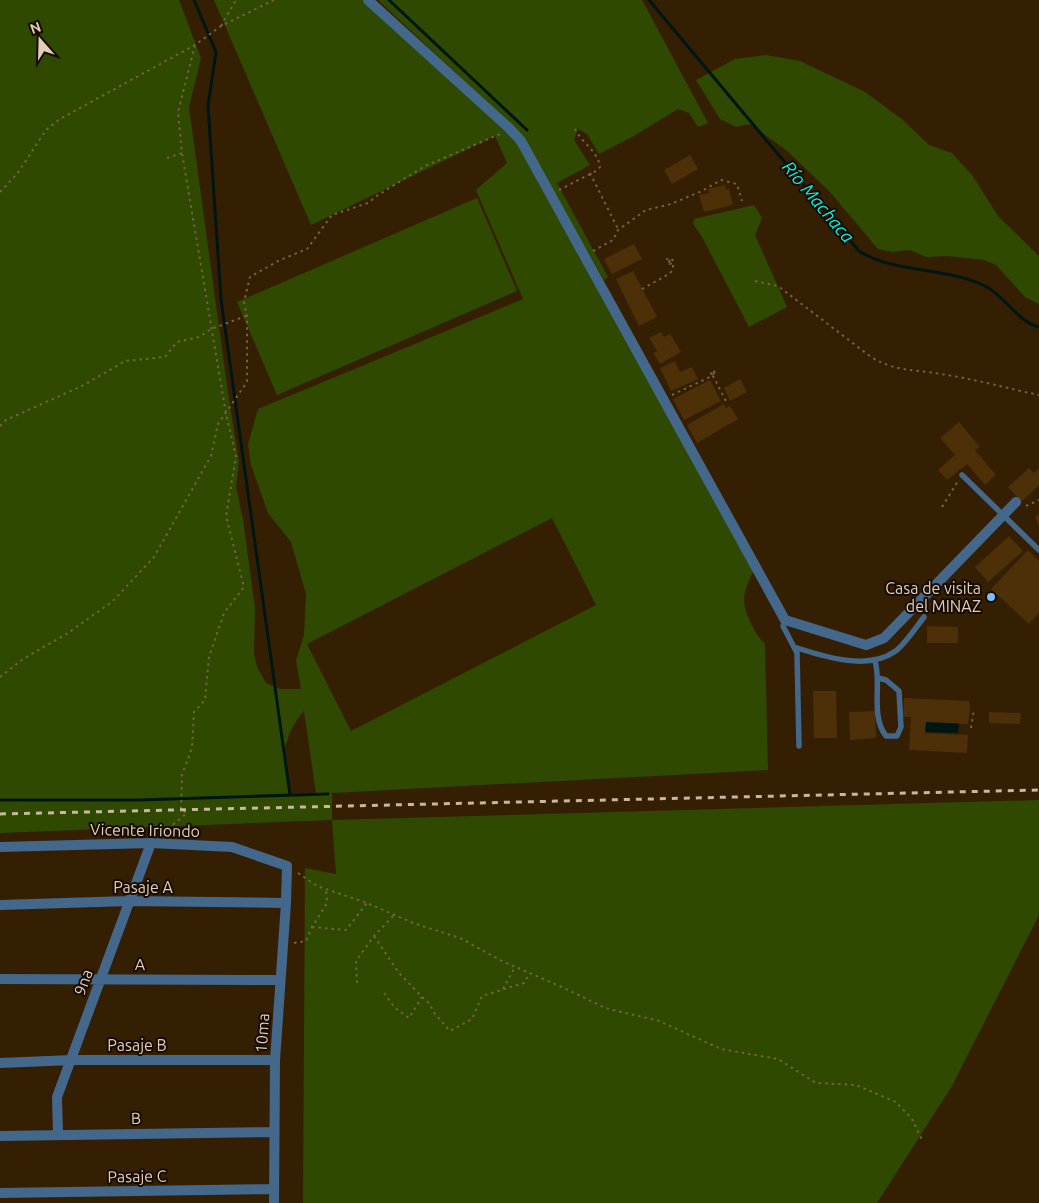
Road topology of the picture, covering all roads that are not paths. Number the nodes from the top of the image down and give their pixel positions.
1 (368, 0) edge
2 (962, 475) road end
3 (1016, 502) dead end
4 (1003, 516) junction
5 (1039, 550) edge
6 (924, 618) dead end
7 (785, 620) junction
8 (794, 647) junction
9 (875, 661) junction
10 (878, 678) junction
11 (799, 746) dead end
12 (152, 843) junction
13 (0, 846) edge
14 (287, 866) joint
15 (129, 901) junction
16 (286, 903) junction
17 (0, 905) edge
18 (0, 979) edge
19 (100, 979) junction
20 (280, 980) junction
21 (72, 1060) junction
22 (275, 1060) junction
23 (0, 1062) edge
24 (273, 1132) junction
25 (58, 1134) junction
26 (0, 1136) edge
27 (274, 1189) junction
28 (0, 1193) edge
29 (274, 1203) edge

1 - 7 street
2 - 4 lane
3 - 4 street
4 - 5 lane
4 - 7 street
6 - 9 lane
7 - 8 lane
8 - 9 lane
8 - 11 lane
9 - 10 lane
10 - 10 lane
12 - 13 street, Vicente Iriondo
12 - 14 street, Vicente Iriondo
12 - 15 street, 9na
14 - 16 street, 10ma
15 - 16 street, Pasaje A
15 - 17 street, Pasaje A
15 - 19 street, 9na
16 - 20 street, 10ma
18 - 19 street, A
19 - 20 street, A
19 - 21 street, 9na
20 - 22 street, 10ma
21 - 22 street, Pasaje B
21 - 23 street, Pasaje B
21 - 25 street, 9na
22 - 24 street, 10ma
24 - 25 street, B
24 - 27 street, 10ma
25 - 26 street, B
27 - 28 street, Pasaje C
27 - 29 street, 10ma

